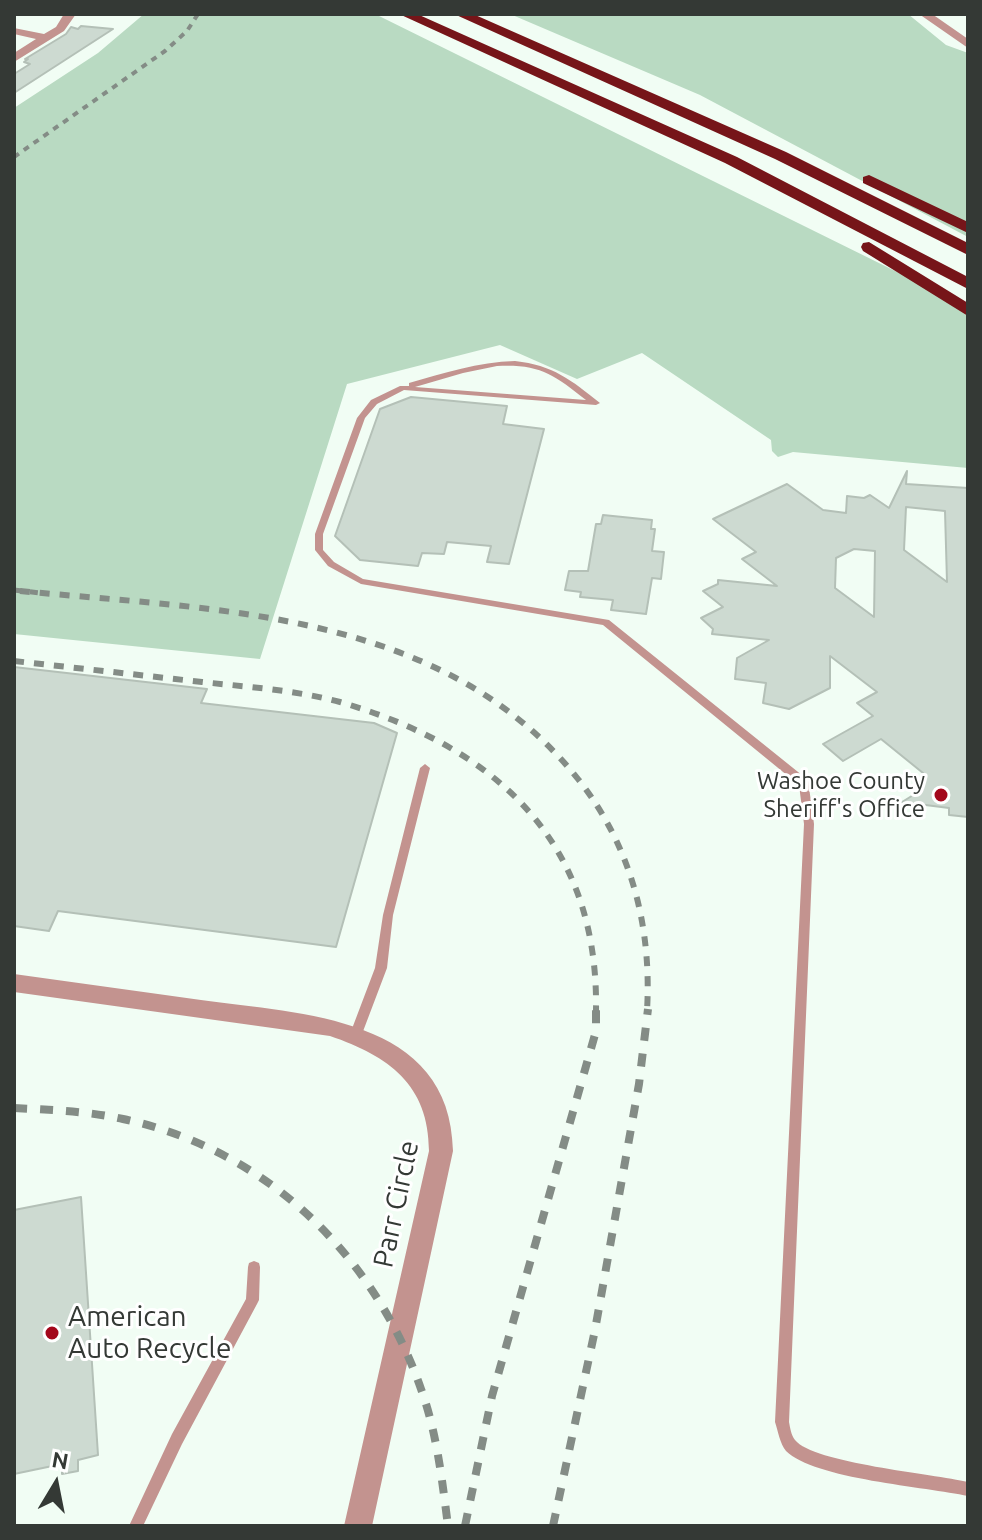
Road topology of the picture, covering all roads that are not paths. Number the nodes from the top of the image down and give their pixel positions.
1 (70, 14) edge
2 (406, 14) edge
3 (461, 14) edge
4 (925, 14) edge
5 (945, 14) edge
6 (14, 31) edge
7 (968, 31) edge
8 (46, 38) junction
9 (968, 44) edge
10 (14, 58) edge
11 (669, 104) junction
12 (688, 140) junction
13 (968, 228) edge
14 (968, 250) edge
15 (968, 284) edge
16 (968, 311) edge
17 (403, 388) junction
18 (425, 768) dead end
19 (14, 983) edge
20 (356, 1034) junction
21 (254, 1267) dead end
22 (968, 1489) edge
23 (136, 1526) edge
24 (358, 1526) edge

1 - 8 street
2 - 12 highway
3 - 11 highway
4 - 9 street
5 - 7 street
6 - 8 street
8 - 10 street
11 - 13 highway
11 - 14 highway
12 - 15 highway
12 - 16 highway
17 - 17 lane
17 - 22 lane
18 - 20 lane
19 - 20 street, Parr Circle
20 - 24 street, Parr Circle
21 - 23 lane

